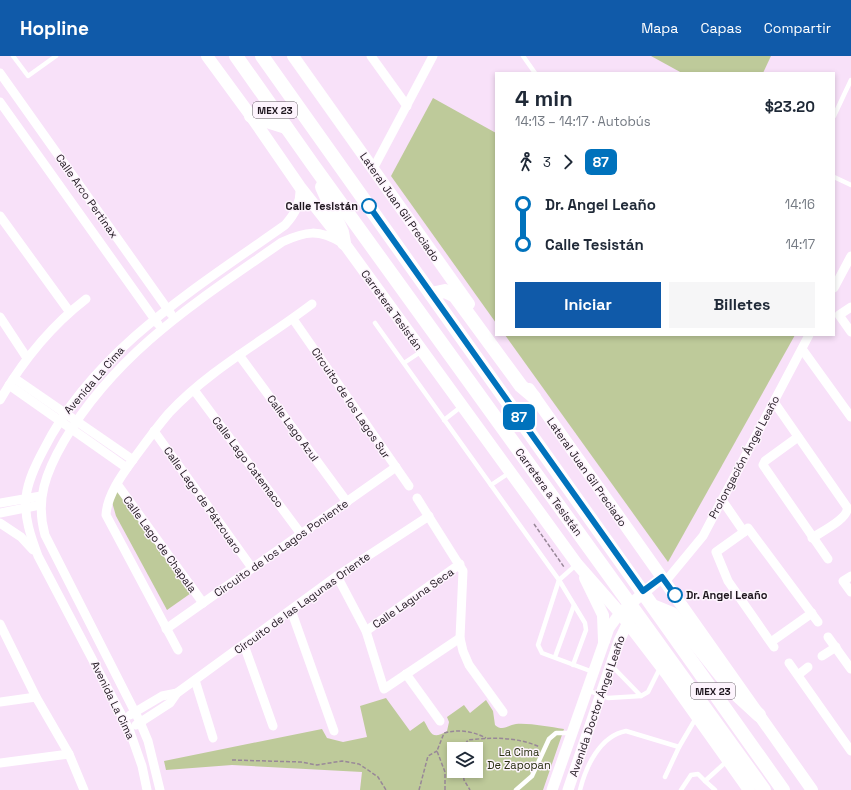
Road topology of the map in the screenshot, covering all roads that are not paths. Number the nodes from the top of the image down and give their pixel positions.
1 (13, 56) edge
2 (56, 56) edge
3 (207, 56) edge
4 (236, 56) edge
5 (262, 56) edge
6 (293, 56) edge
7 (371, 56) edge
8 (433, 56) edge
9 (523, 56) edge
10 (534, 72) edge
11 (0, 73) edge
12 (851, 80) edge
13 (0, 102) edge
14 (407, 106) junction
15 (835, 114) edge
16 (251, 116) junction
17 (286, 127) junction
18 (313, 165) junction
19 (373, 170) junction
20 (835, 177) edge
21 (851, 185) edge
22 (300, 187) junction
23 (0, 216) edge
24 (263, 241) junction
25 (344, 244) junction
26 (270, 250) junction
27 (851, 257) edge
28 (835, 286) edge
29 (431, 294) junction
30 (86, 298) dead end
31 (312, 304) dead end
32 (851, 307) edge
33 (168, 310) junction
34 (69, 311) junction
35 (0, 317) edge
36 (174, 318) junction
37 (293, 318) junction
38 (154, 320) junction
39 (375, 323) dead end
40 (161, 329) junction
41 (851, 332) edge
42 (808, 336) edge
43 (802, 349) junction
44 (422, 351) junction
45 (239, 355) junction
46 (27, 358) junction
47 (404, 363) junction
48 (11, 381) junction
49 (194, 390) junction
50 (534, 397) junction
51 (0, 400) edge
52 (774, 402) junction
53 (462, 406) junction
54 (63, 417) junction
55 (851, 417) edge
56 (444, 420) junction
57 (74, 425) junction
58 (154, 431) junction
59 (798, 436) junction
60 (92, 438) junction
61 (132, 460) junction
62 (396, 467) junction
63 (127, 468) junction
64 (510, 472) junction
65 (117, 484) junction
66 (491, 485) junction
67 (409, 486) dead end
68 (417, 498) dead end
69 (41, 500) junction
70 (722, 500) junction
71 (26, 502) junction
72 (347, 502) junction
73 (0, 503) edge
74 (0, 513) edge
75 (429, 516) junction
76 (0, 523) edge
77 (744, 532) junction
78 (301, 534) junction
79 (812, 538) junction
80 (38, 556) junction
81 (828, 559) dead end
82 (460, 564) junction
83 (580, 567) junction
84 (252, 568) junction
85 (337, 576) junction
86 (851, 576) edge
87 (666, 578) junction
88 (559, 580) junction
89 (851, 592) edge
90 (648, 598) junction
91 (203, 603) junction
92 (574, 605) junction
93 (291, 610) junction
94 (628, 612) junction
95 (812, 613) junction
96 (818, 622) dead end
97 (0, 624) edge
98 (166, 629) junction
99 (366, 632) junction
100 (828, 637) dead end
101 (460, 638) junction
102 (4, 640) edge
103 (604, 641) junction
104 (244, 645) junction
105 (836, 647) junction
106 (178, 650) dead end
107 (822, 656) dead end
108 (555, 657) junction
109 (789, 663) dead end
110 (573, 665) junction
111 (612, 665) junction
112 (661, 666) junction
113 (808, 667) dead end
114 (851, 669) edge
115 (594, 673) junction
116 (406, 674) junction
117 (798, 675) junction
118 (195, 680) junction
119 (587, 690) junction
120 (177, 693) junction
121 (36, 696) junction
122 (601, 696) junction
123 (641, 696) junction
124 (0, 702) edge
125 (135, 712) junction
126 (503, 712) dead end
127 (759, 715) junction
128 (697, 716) junction
129 (124, 719) junction
130 (440, 721) dead end
131 (140, 722) junction
132 (273, 726) dead end
133 (129, 729) junction
134 (574, 730) junction
135 (334, 731) dead end
136 (588, 731) junction
137 (213, 738) dead end
138 (679, 747) junction
139 (851, 751) edge
140 (69, 754) junction
141 (728, 760) junction
142 (0, 763) edge
143 (665, 777) dead end
144 (705, 781) junction
145 (84, 790) edge
146 (147, 790) edge
147 (160, 790) edge
148 (516, 790) edge
149 (552, 790) edge
150 (568, 790) edge
151 (580, 790) edge
152 (681, 790) edge
153 (715, 790) edge
154 (749, 790) edge
155 (764, 790) edge
156 (783, 790) edge
157 (812, 790) edge

1 - 2 lane
3 - 16 main road, Carretera Tesistán
4 - 17 main road, Carretera a Tesistán / MEX 23
5 - 29 main road, Carretera a Tesistán / MEX 23
6 - 19 main road, Lateral Juan Gil Preciado
7 - 14 street
8 - 14 street
9 - 10 lane
11 - 33 street, Calle Arco Pertinax
12 - 15 lane
13 - 38 street, Calle Arco Pertinax
14 - 19 street
16 - 17 main road
16 - 22 main road, Carretera Tesistán
17 - 18 main road, Carretera a Tesistán / MEX 23
18 - 25 main road
18 - 94 main road, Carretera a Tesistán / MEX 23
19 - 50 main road, Lateral Juan Gil Preciado
20 - 21 lane
22 - 24 street, Avenida La Cima
22 - 25 main road, Carretera Tesistán
23 - 34 street
24 - 26 street
24 - 33 street, Avenida La Cima
25 - 26 street, Avenida La Cima
25 - 44 main road, Carretera Tesistán
26 - 36 street, Avenida La Cima
27 - 28 street
29 - 50 main road
29 - 90 main road, Carretera a Tesistán / MEX 23
30 - 34 street
31 - 37 street
32 - 41 street
33 - 36 street, Calle Arco Pertinax
33 - 38 street, Avenida La Cima
34 - 46 street
35 - 46 street
36 - 40 street, Avenida La Cima
37 - 45 street
37 - 62 street, Circuito de los Lagos Sur
38 - 40 street, Calle Arco Pertinax
38 - 54 street, Avenida La Cima
39 - 47 lane
40 - 57 street, Avenida La Cima
42 - 43 street, Prolongación Ángel Leaño
43 - 52 street, Prolongación Ángel Leaño
43 - 55 street
44 - 47 lane
44 - 53 main road, Carretera Tesistán
45 - 49 street
45 - 72 street, Calle Lago Azul
46 - 48 street
47 - 56 lane
48 - 51 street
48 - 54 street
49 - 58 street
49 - 78 street, Calle Lago Catemaco
50 - 87 main road, Lateral Juan Gil Preciado
52 - 59 street
52 - 70 street, Prolongación Ángel Leaño
53 - 56 lane
53 - 64 main road, Carretera Tesistán
54 - 57 street
54 - 71 street, Avenida La Cima
56 - 66 lane
57 - 60 street
57 - 69 street, Avenida La Cima
58 - 61 street
58 - 84 street, Calle Lago de Pátzcuaro
59 - 79 street
59 - 79 street
60 - 61 street
60 - 63 street
61 - 63 street
62 - 67 street, Circuito de los Lagos Sur
62 - 72 street, Circuito de los Lagos Poniente
63 - 65 street
64 - 66 lane
64 - 83 main road, Carretera Tesistán
65 - 91 street, Calle Lago de Chapala
65 - 98 street
66 - 88 lane
68 - 75 street
69 - 71 street
69 - 125 street, Avenida La Cima
70 - 77 street
70 - 87 street, Prolongación Ángel Leaño
71 - 73 street
71 - 74 street
71 - 80 street, Avenida La Cima
72 - 78 street, Circuito de los Lagos Poniente
75 - 82 street
75 - 85 street, Circuito de las Lagunas Oriente
76 - 80 street
77 - 95 street
77 - 95 street
78 - 84 street, Circuito de los Lagos Poniente
79 - 81 street
80 - 129 street, Avenida La Cima
82 - 99 street, Calle Laguna Seca
82 - 101 street
83 - 88 lane
83 - 94 main road
83 - 103 main road
84 - 91 street, Circuito de los Lagos Poniente
85 - 93 street, Circuito de las Lagunas Oriente
85 - 99 street
86 - 89 street
87 - 90 street, Prolongación Ángel Leaño
87 - 127 main road, Lateral Juan Gil Preciado
88 - 92 lane
88 - 108 lane
90 - 94 street, Prolongación Ángel Leaño
90 - 127 main road
90 - 156 main road, Carretera a Tesistán / MEX 23
91 - 98 street, Circuito de los Lagos Poniente
92 - 108 lane
92 - 110 lane
93 - 104 street, Circuito de las Lagunas Oriente
93 - 135 street
94 - 103 street, Avenida Doctor Ángel Leaño
94 - 111 street, Avenida Doctor Ángel Leaño
94 - 112 main road
94 - 155 main road, Carretera a Tesistán / MEX 23
95 - 96 street
97 - 102 street
98 - 106 street
99 - 116 street
100 - 105 street
101 - 116 street
101 - 126 street
102 - 121 street
103 - 115 street, Avenida Doctor Ángel Leaño
104 - 118 street, Circuito de las Lagunas Oriente
104 - 132 street
105 - 107 street
105 - 114 street
108 - 110 lane
109 - 117 street
110 - 115 lane
111 - 122 street, Avenida Doctor Ángel Leaño
111 - 123 lane
112 - 123 lane
112 - 128 main road
113 - 117 street
115 - 119 street, Avenida Doctor Ángel Leaño
116 - 130 street
117 - 139 street
118 - 120 street, Circuito de las Lagunas Oriente
118 - 137 street
119 - 122 lane
119 - 134 street, Avenida Doctor Ángel Leaño
120 - 125 street, Circuito de las Lagunas Oriente
120 - 131 street, Circuito de las Lagunas Oriente
121 - 124 street
121 - 140 street
122 - 123 lane
122 - 136 street, Avenida Doctor Ángel Leaño
125 - 129 street, Circuito de las Lagunas Oriente
125 - 131 street, Avenida La Cima
127 - 157 main road, Lateral Juan Gil Preciado
128 - 138 lane
128 - 141 main road
129 - 133 street, Avenida La Cima
131 - 133 street, Circuito de las Lagunas Oriente
131 - 147 street, Avenida La Cima
133 - 146 street, Avenida La Cima
134 - 136 street
134 - 148 lane
134 - 149 street, Avenida Doctor Ángel Leaño
136 - 150 street, Avenida Doctor Ángel Leaño
138 - 143 lane
138 - 151 lane
140 - 142 street
140 - 145 street
141 - 144 lane
141 - 154 main road
144 - 152 lane
144 - 153 lane

